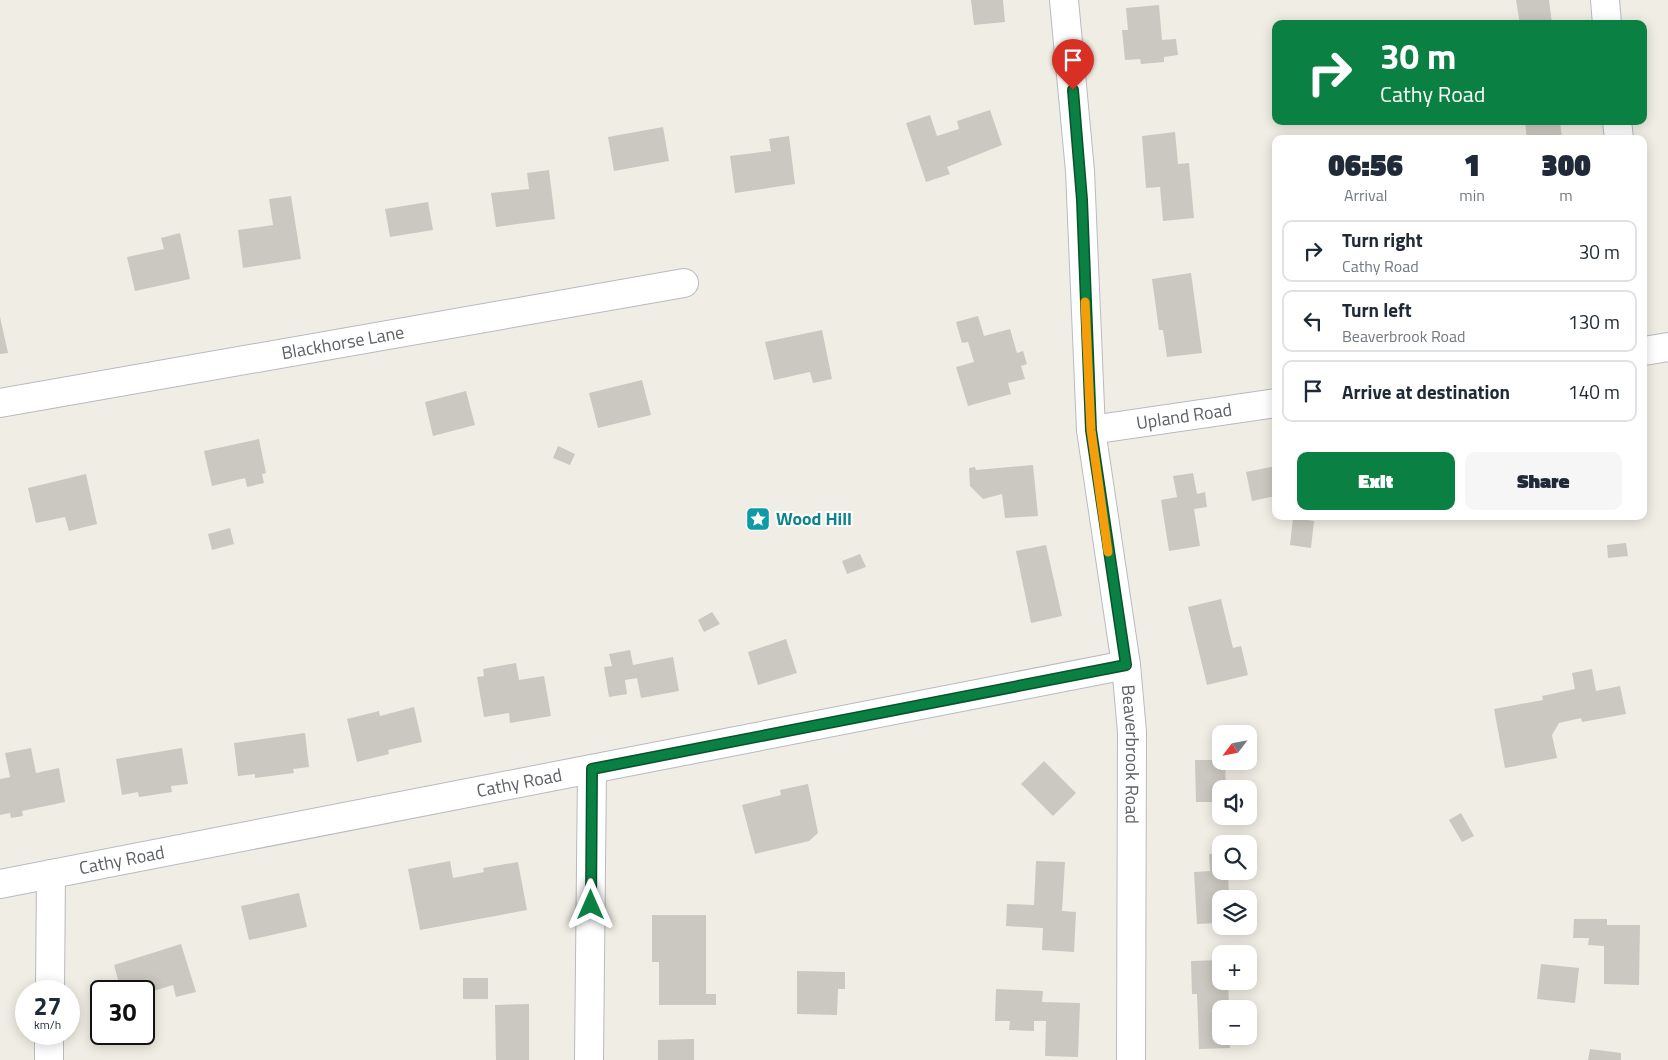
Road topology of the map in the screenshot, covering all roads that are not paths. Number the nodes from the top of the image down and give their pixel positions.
1 (1064, 0) edge
2 (1605, 0) edge
3 (1608, 20) edge
4 (684, 283) dead end
5 (1668, 347) edge
6 (1647, 350) edge
7 (0, 403) edge
8 (1272, 404) edge
9 (1091, 430) junction
10 (1126, 665) junction
11 (592, 769) junction
12 (51, 874) junction
13 (0, 884) edge
14 (50, 980) edge
15 (49, 1045) edge
16 (49, 1060) edge
17 (590, 1060) edge
18 (1131, 1060) edge

1 - 9 street, Beaverbrook Road
2 - 3 street
4 - 7 street, Blackhorse Lane
5 - 6 street
8 - 9 street, Upland Road
9 - 10 street, Beaverbrook Road
10 - 11 street, Cathy Road
10 - 18 street, Beaverbrook Road
11 - 12 street, Cathy Road
11 - 17 street
12 - 13 street, Cathy Road
12 - 14 street
15 - 16 street

